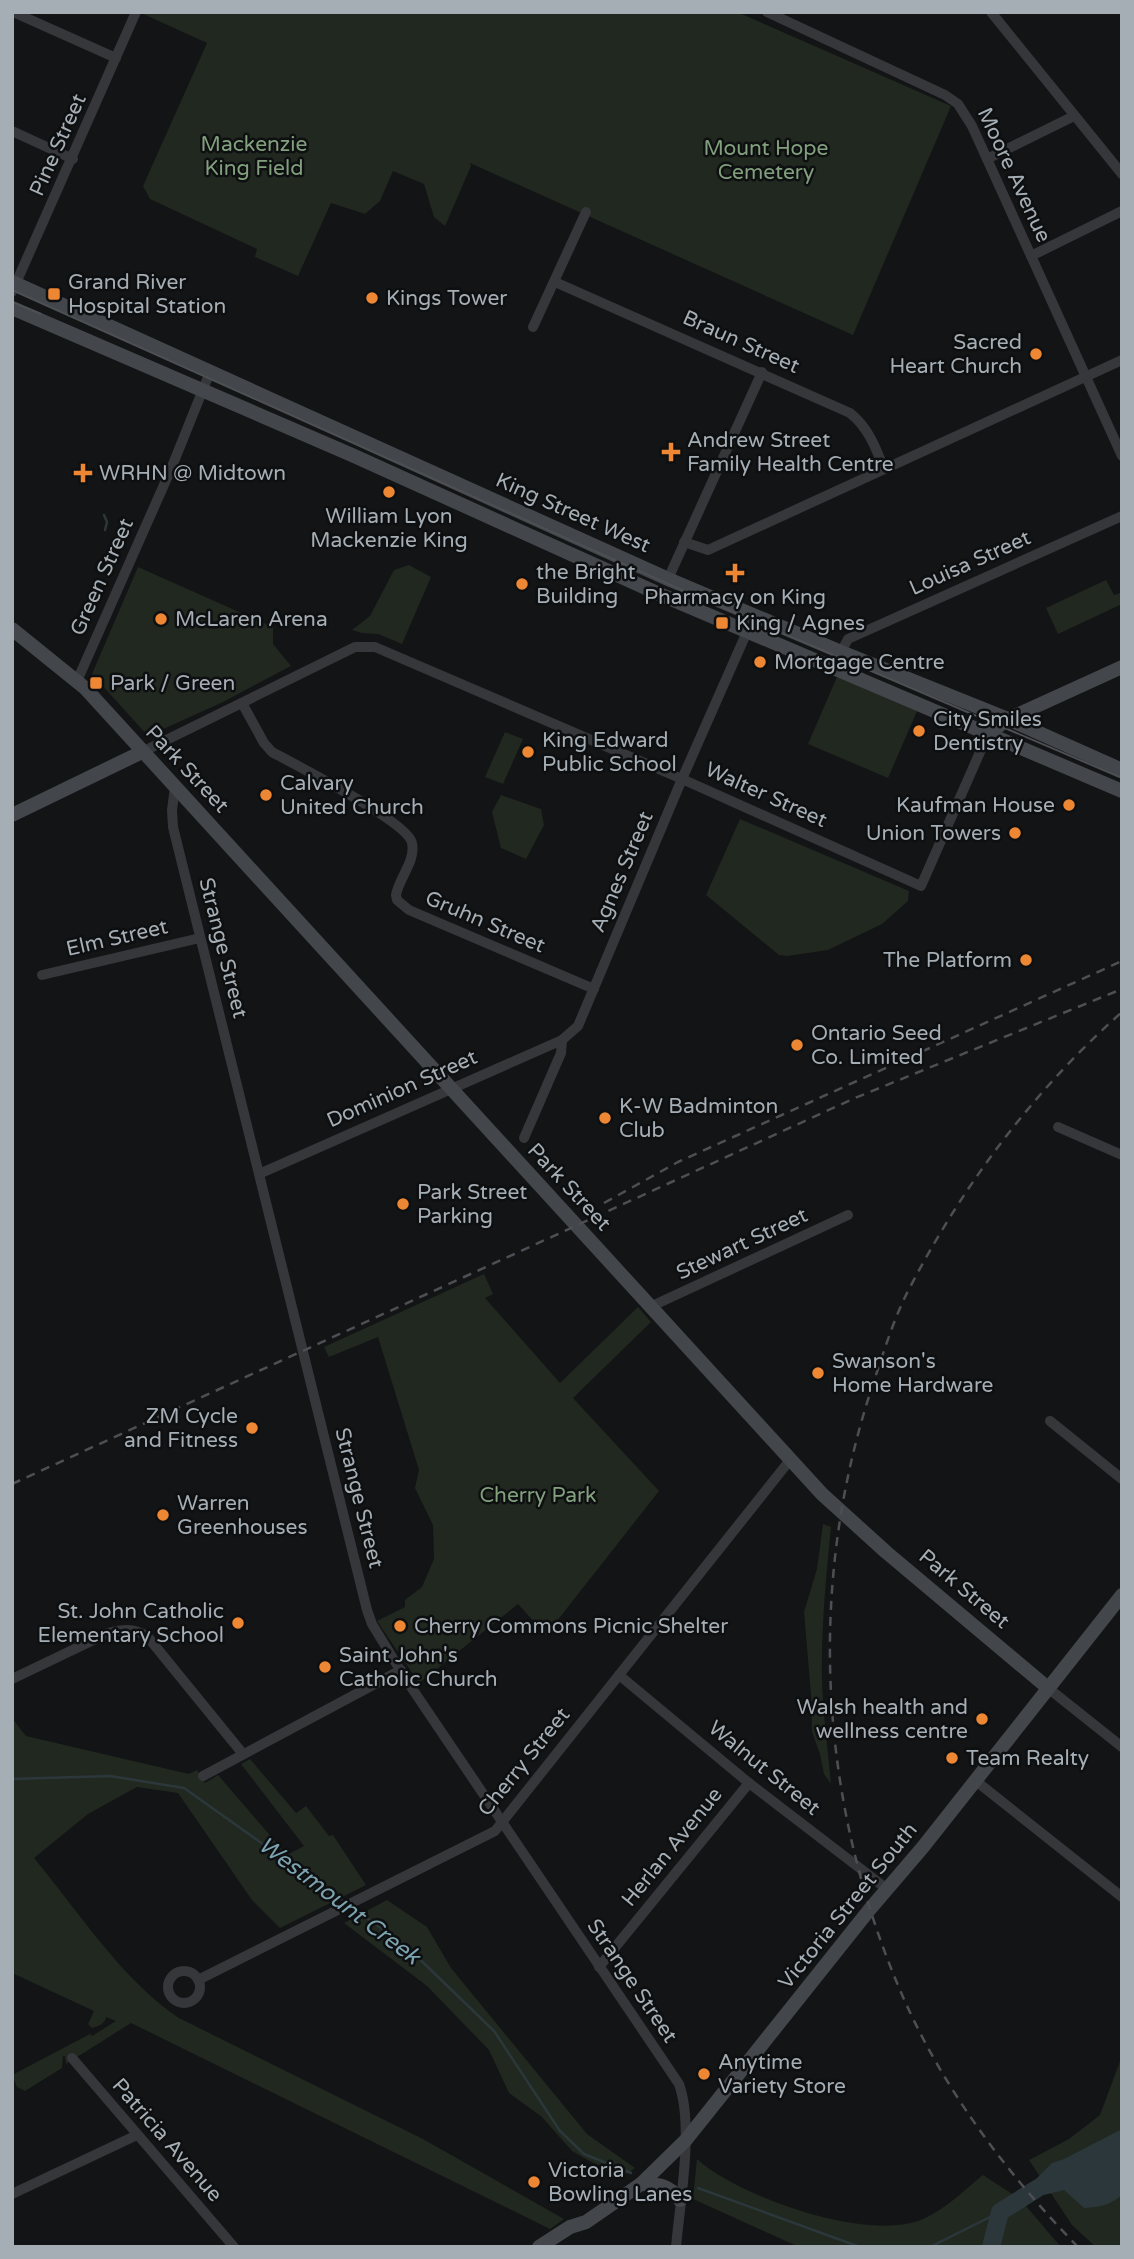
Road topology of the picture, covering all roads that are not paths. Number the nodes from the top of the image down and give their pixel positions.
1 (13, 12) edge
2 (136, 12) edge
3 (767, 12) edge
4 (991, 12) edge
5 (116, 58) junction
6 (1074, 116) junction
7 (12, 131) edge
8 (73, 159) junction
9 (987, 159) junction
10 (1122, 174) edge
11 (1122, 211) edge
12 (586, 212) dead end
13 (1031, 256) junction
14 (555, 282) junction
15 (14, 286) edge
16 (12, 308) edge
17 (534, 327) dead end
18 (1122, 360) edge
19 (211, 372) junction
20 (762, 372) junction
21 (1085, 376) junction
22 (202, 391) junction
23 (1122, 457) edge
24 (884, 469) junction
25 (1122, 516) edge
26 (684, 542) junction
27 (668, 579) junction
28 (754, 616) junction
29 (13, 630) edge
30 (747, 631) junction
31 (841, 652) junction
32 (1122, 667) edge
33 (77, 681) junction
34 (242, 703) junction
35 (1008, 719) junction
36 (988, 734) junction
37 (142, 752) junction
38 (1122, 771) edge
39 (682, 779) junction
40 (175, 787) junction
41 (1122, 791) edge
42 (12, 815) edge
43 (200, 938) junction
44 (42, 975) dead end
45 (594, 989) junction
46 (562, 1040) junction
47 (450, 1088) junction
48 (1058, 1127) dead end
49 (524, 1138) dead end
50 (1122, 1155) edge
51 (259, 1174) junction
52 (848, 1215) dead end
53 (652, 1307) junction
54 (1050, 1421) dead end
55 (790, 1460) junction
56 (1122, 1462) edge
57 (1118, 1475) edge
58 (1120, 1602) edge
59 (401, 1670) junction
60 (619, 1675) junction
61 (12, 1679) edge
62 (1048, 1688) junction
63 (1122, 1747) edge
64 (243, 1754) junction
65 (203, 1776) dead end
66 (976, 1781) junction
67 (749, 1783) junction
68 (503, 1822) junction
69 (887, 1889) junction
70 (1122, 1897) edge
71 (599, 1968) junction
72 (198, 1980) dead end
73 (72, 2058) dead end
74 (137, 2135) junction
75 (685, 2141) junction
76 (641, 2184) junction
77 (12, 2194) edge
78 (680, 2200) junction
79 (586, 2222) junction
80 (230, 2246) edge
81 (539, 2247) edge
82 (553, 2247) edge
83 (676, 2247) edge

1 - 5 street
2 - 5 street, Pine Street
3 - 9 street, Moore Avenue
4 - 6 street
5 - 8 street, Pine Street
6 - 9 street
6 - 10 street
7 - 8 street
8 - 15 street, Pine Street
9 - 13 street, Moore Avenue
11 - 13 street
12 - 14 street
13 - 21 street, Moore Avenue
14 - 17 street
14 - 20 street, Braun Street
15 - 19 main road, King Street West
16 - 22 main road, King Street West
18 - 21 street
19 - 22 street, Green Street
19 - 27 main road, King Street West
20 - 24 street, Braun Street
20 - 26 street
21 - 23 street, Moore Avenue
21 - 24 street
22 - 30 main road, King Street West
22 - 33 street, Green Street
24 - 26 street
25 - 31 street, Louisa Street
26 - 27 street
27 - 28 main road, King Street West
28 - 30 street, Agnes Street
28 - 31 main road, King Street West
29 - 33 main road, Park Street
30 - 36 main road, King Street West
30 - 39 street, Agnes Street
31 - 35 main road, King Street West
32 - 35 main road
33 - 37 main road, Park Street
34 - 37 street
34 - 39 street, Walter Street
34 - 45 street, Gruhn Street
35 - 36 main road
35 - 38 main road, King Street West
36 - 39 street, Walter Street
36 - 41 main road, King Street West
37 - 40 main road, Park Street
37 - 42 main road
39 - 45 street, Agnes Street
40 - 43 street, Strange Street
40 - 47 main road, Park Street
43 - 44 street, Elm Street
43 - 51 street, Strange Street
45 - 46 street, Agnes Street
46 - 47 street, Dominion Street
46 - 49 street, Agnes Street
47 - 51 street, Dominion Street
47 - 53 main road, Park Street
48 - 50 street
51 - 59 street, Strange Street
52 - 53 street, Stewart Street
53 - 55 main road, Park Street
54 - 57 street
55 - 60 street, Cherry Street
55 - 62 main road, Park Street
56 - 57 street
58 - 62 main road, Victoria Street South
59 - 64 street
59 - 68 street, Strange Street
60 - 67 street, Walnut Street
60 - 68 street, Cherry Street
61 - 64 street
62 - 63 street, Park Street
62 - 66 main road, Victoria Street South
64 - 65 street
66 - 69 main road, Victoria Street South
66 - 70 street
67 - 69 street, Walnut Street
67 - 71 street, Herlan Avenue
68 - 71 street, Strange Street
68 - 72 street, Cherry Street
69 - 75 main road, Victoria Street South
71 - 75 street, Strange Street
73 - 74 street, Patricia Avenue
74 - 77 street
74 - 80 street, Patricia Avenue
75 - 76 main road, Victoria Street South
75 - 78 street, Strange Street
76 - 78 main road
76 - 79 main road, Victoria Street South
78 - 83 street, Strange Street
79 - 81 main road, Victoria Street South
79 - 82 main road, Victoria Street South

